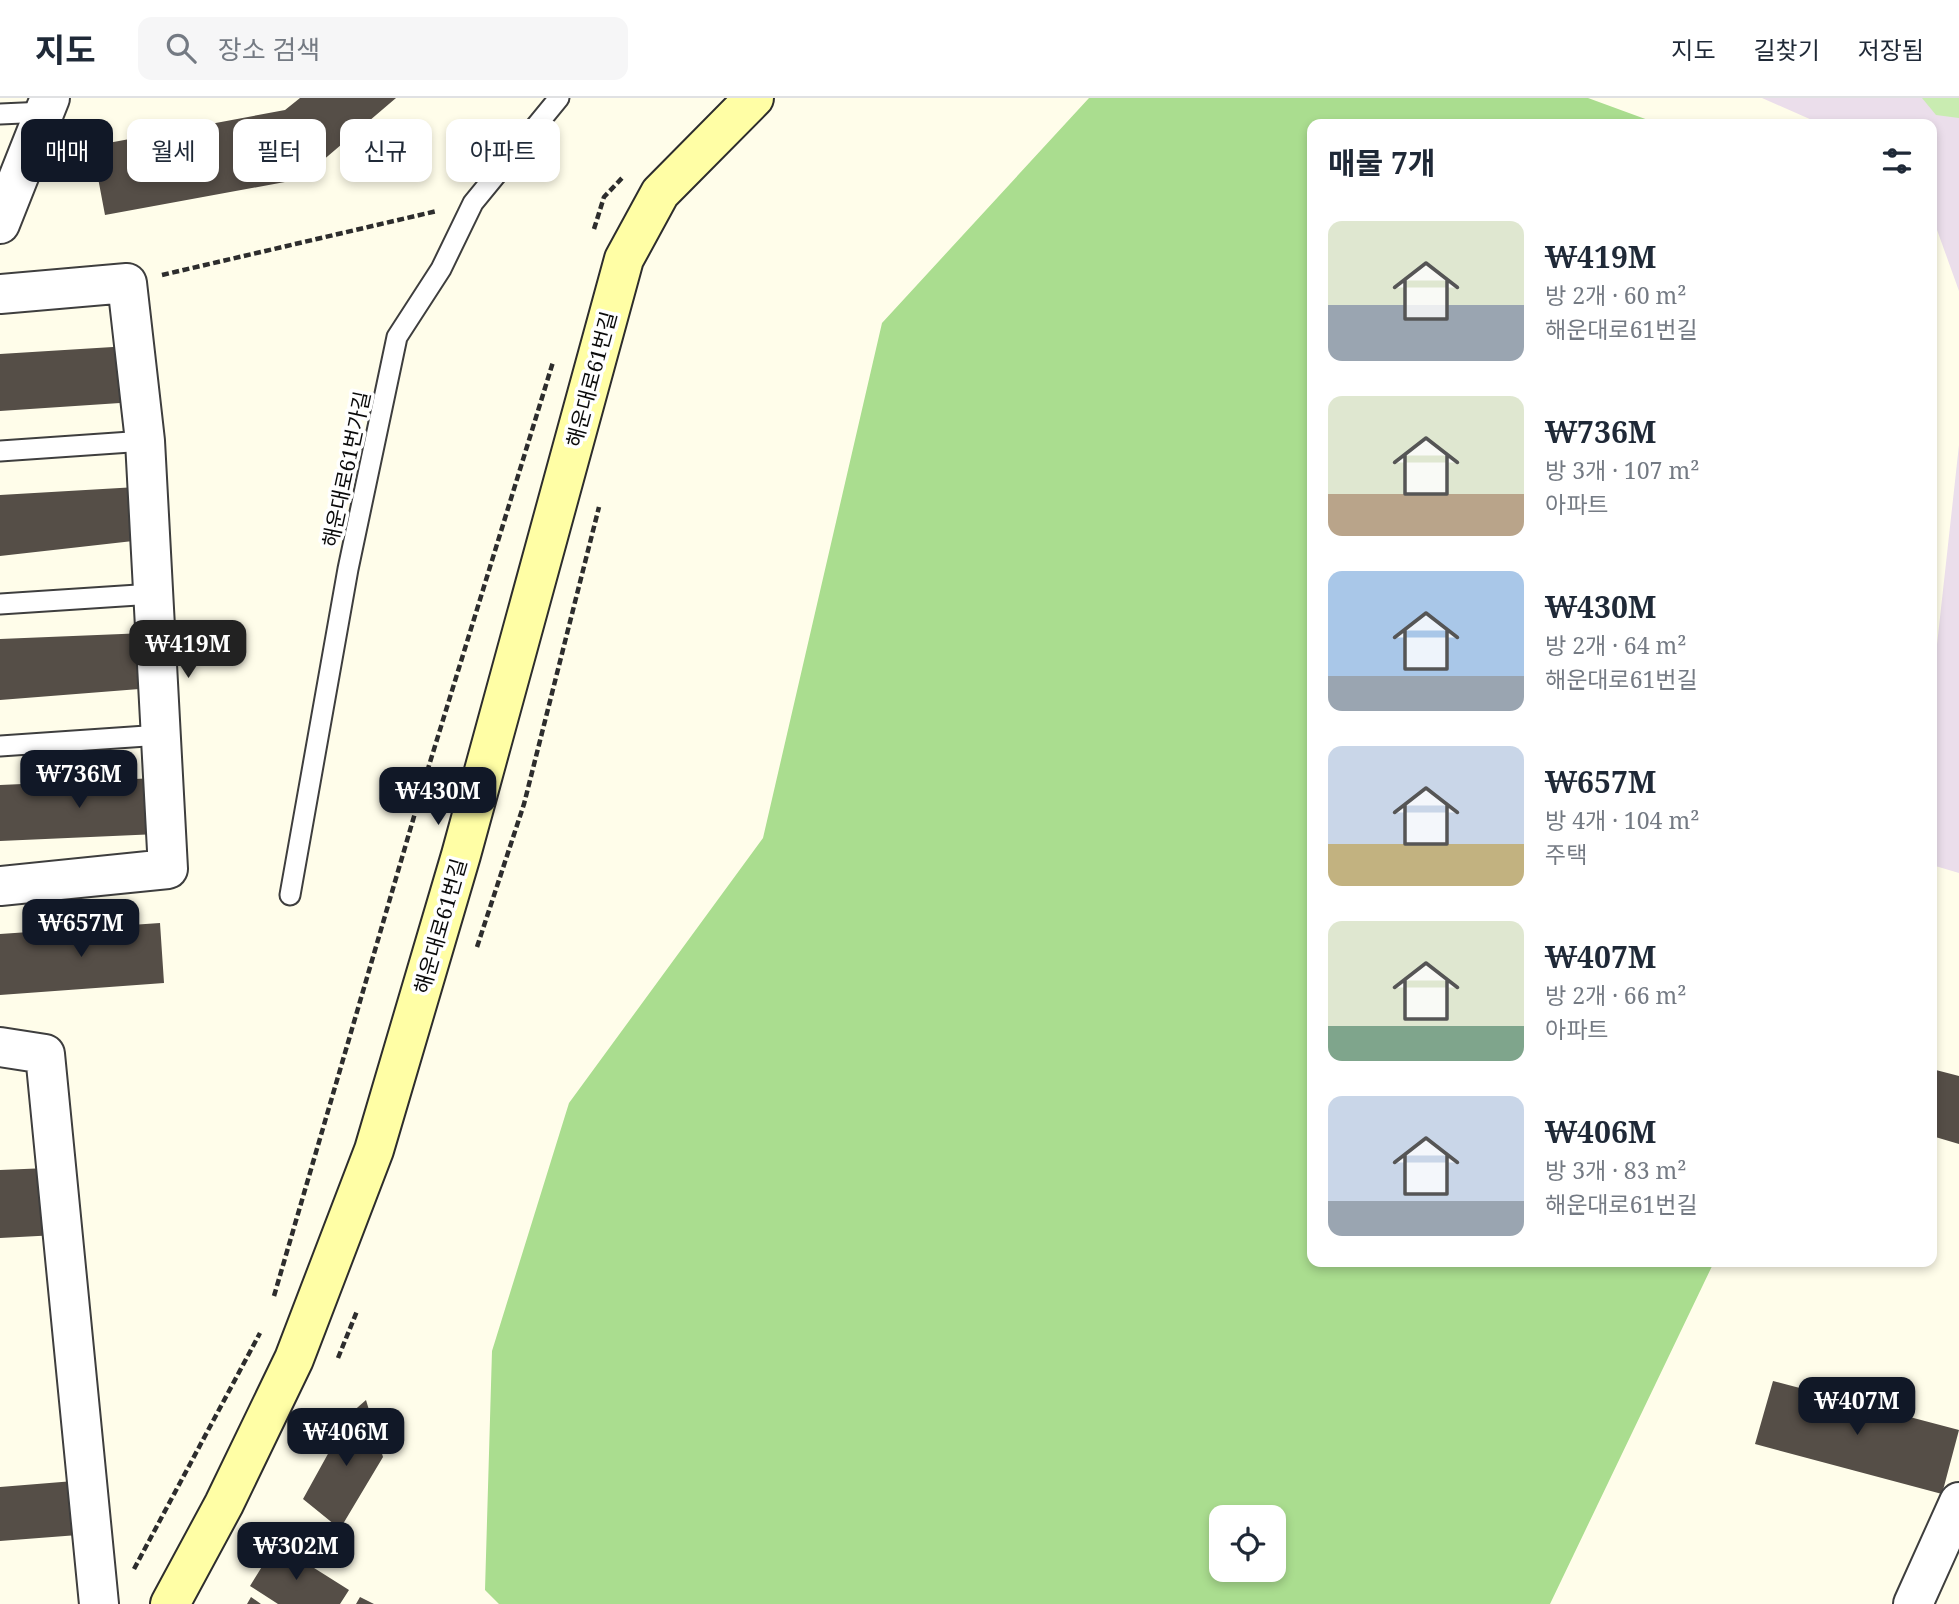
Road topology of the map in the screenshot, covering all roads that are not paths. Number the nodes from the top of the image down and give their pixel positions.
1 (559, 98) edge
2 (754, 98) edge
3 (48, 105) edge
4 (0, 114) edge
5 (0, 224) edge
6 (0, 294) edge
7 (145, 441) junction
8 (0, 451) edge
9 (153, 594) junction
10 (0, 604) edge
11 (161, 735) junction
12 (0, 746) edge
13 (0, 886) edge
14 (290, 895) dead end
15 (0, 1048) edge
16 (1959, 1502) edge
17 (99, 1604) edge
18 (170, 1604) edge
19 (1913, 1604) edge

1 - 14 lane, 해운대로61번가길
2 - 18 main road, 해운대로61번길
3 - 4 lane
3 - 5 street
6 - 7 street
7 - 8 lane
7 - 9 street
9 - 10 lane
9 - 11 street
11 - 12 lane
11 - 13 street
15 - 17 street
16 - 19 street

